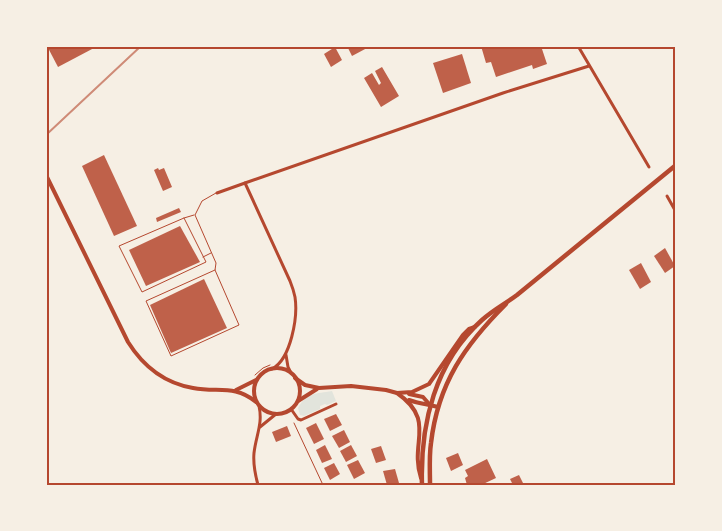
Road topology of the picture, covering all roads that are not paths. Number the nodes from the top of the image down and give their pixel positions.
1 (578, 46) edge
2 (590, 66) junction
3 (676, 165) edge
4 (648, 167) dead end
5 (46, 175) edge
6 (245, 183) junction
7 (217, 193) joint
8 (667, 196) dead end
9 (676, 212) edge
10 (195, 215) junction
11 (184, 218) junction
12 (212, 253) junction
13 (203, 257) junction
14 (215, 270) junction
15 (511, 299) junction
16 (476, 327) junction
17 (286, 354) junction
18 (272, 369) junction
19 (291, 373) junction
20 (259, 376) junction
21 (295, 378) junction
22 (319, 388) junction
23 (236, 390) junction
24 (397, 393) junction
25 (404, 393) junction
26 (407, 400) junction
27 (297, 402) junction
28 (258, 404) junction
29 (336, 404) dead end
30 (430, 405) junction
31 (438, 407) junction
32 (291, 409) junction
33 (276, 414) junction
34 (260, 428) junction
35 (421, 478) junction
36 (258, 485) edge
37 (422, 485) edge
38 (430, 485) edge

1 - 2 street
2 - 4 street
2 - 6 street
3 - 15 main road
5 - 23 street
6 - 7 street
6 - 17 street
7 - 10 lane
8 - 9 street
10 - 11 lane
10 - 12 lane
11 - 13 lane
11 - 13 lane
12 - 13 lane
12 - 14 lane
14 - 14 lane
15 - 16 main road
15 - 31 main road
16 - 25 street
16 - 30 main road
17 - 18 street
17 - 19 street
18 - 19 street
18 - 20 street
19 - 21 street
20 - 23 street
20 - 28 street
21 - 22 street
21 - 27 street
22 - 24 street
22 - 27 street
23 - 28 street
24 - 25 street
24 - 26 street
25 - 30 street
26 - 30 street
26 - 35 street
27 - 32 street
28 - 33 street
28 - 34 street
29 - 32 street
30 - 31 street
30 - 35 main road
31 - 38 main road
32 - 33 street
33 - 34 street
34 - 36 street
35 - 37 main road

